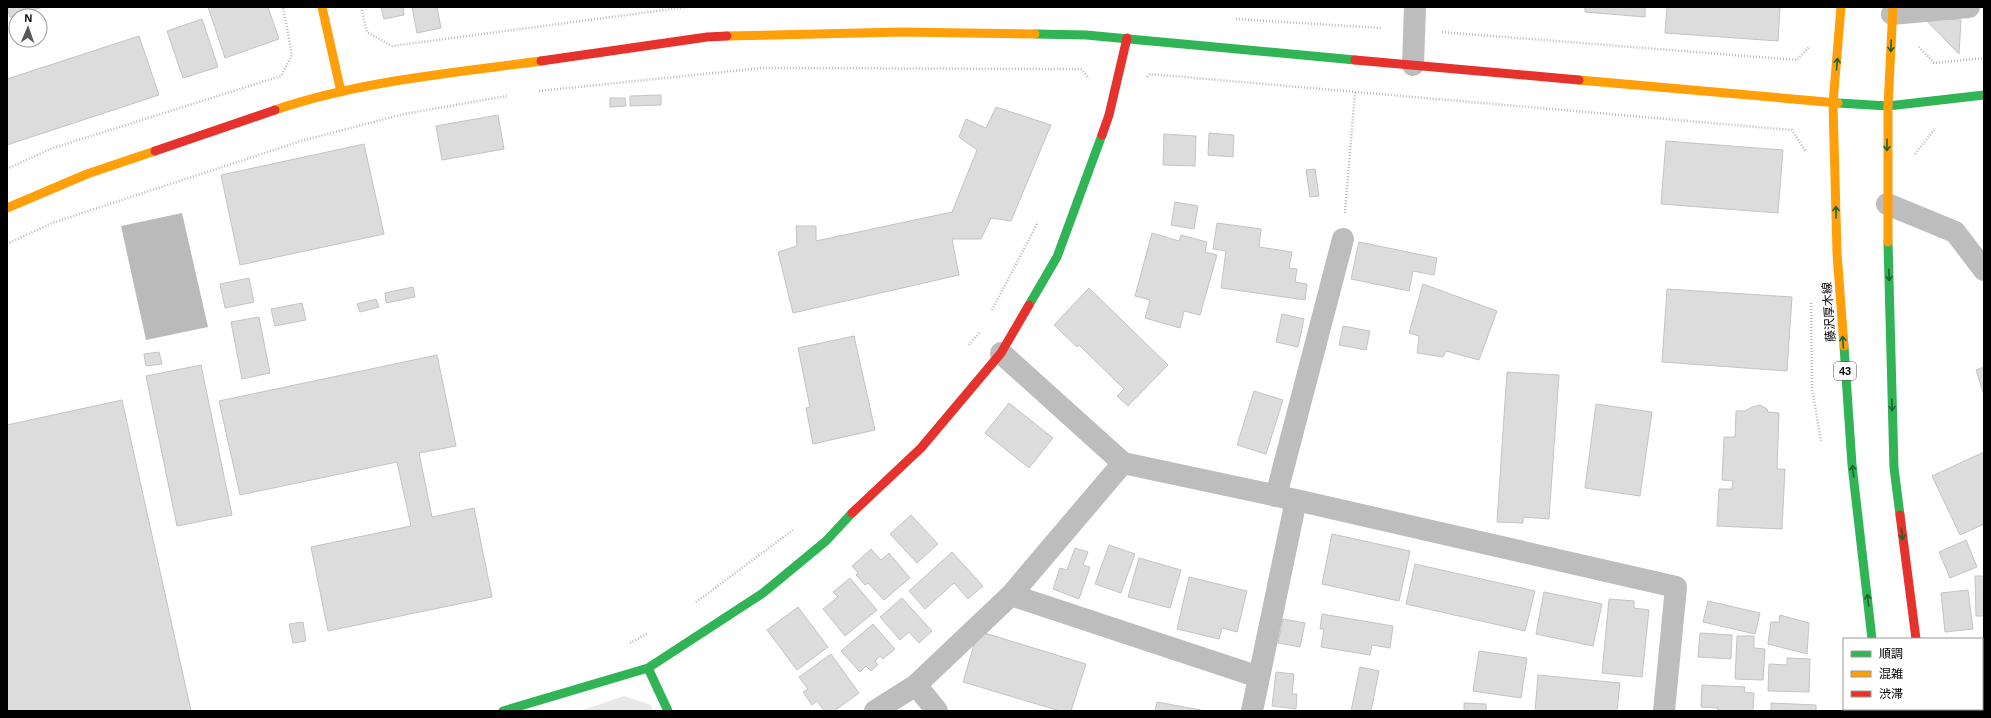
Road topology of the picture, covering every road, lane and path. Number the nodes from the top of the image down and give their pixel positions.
1 (282, 7) edge
2 (322, 7) edge
3 (361, 7) edge
4 (687, 7) edge
5 (1415, 7) edge
6 (1841, 7) edge
7 (1969, 7) edge
8 (1892, 10) edge
9 (1919, 11) junction
10 (1232, 19) dead end
11 (1381, 28) dead end
12 (1436, 32) dead end
13 (1127, 38) junction
14 (1813, 43) dead end
15 (1984, 58) edge
16 (1413, 65) junction
17 (1146, 78) dead end
18 (1089, 84) dead end
19 (341, 92) junction
20 (532, 92) dead end
21 (1355, 92) junction
22 (509, 95) dead end
23 (1984, 95) edge
24 (1833, 103) junction
25 (1888, 106) junction
26 (1939, 129) dead end
27 (1808, 156) dead end
28 (1914, 156) dead end
29 (7, 169) edge
30 (1887, 204) junction
31 (7, 208) edge
32 (1040, 219) dead end
33 (1343, 239) joint
34 (7, 244) edge
35 (1984, 270) edge
36 (1811, 295) dead end
37 (989, 315) dead end
38 (982, 329) dead end
39 (967, 347) dead end
40 (1001, 353) junction
41 (1821, 443) dead end
42 (1123, 464) junction
43 (1286, 498) junction
44 (798, 526) dead end
45 (1012, 595) junction
46 (691, 605) dead end
47 (652, 630) dead end
48 (1872, 638) edge
49 (1916, 638) edge
50 (627, 645) dead end
51 (648, 668) junction
52 (1259, 677) junction
53 (916, 685) junction
54 (503, 711) edge
55 (668, 711) edge
56 (875, 711) edge
57 (937, 711) edge
58 (1252, 711) edge
59 (1664, 711) edge

1 - 29 path
2 - 19 street
3 - 4 path
5 - 16 street
24 -> 6 street, 藤沢厚木線 / 43
7 - 9 street
8 - 9 street
8 -> 25 street
9 - 15 path
10 - 11 path
12 - 14 path
13 - 16 street
13 - 19 street
13 - 40 street
16 - 24 street
17 - 21 path
18 - 20 path
19 - 31 street
21 - 27 path
21 - 33 path
22 - 34 path
23 - 25 street
24 - 25 street
48 -> 24 street, 藤沢厚木線 / 43
25 -> 30 street
26 - 28 path
30 - 35 street
30 -> 49 street
32 - 37 path
33 - 43 street
36 - 41 path
38 - 39 path
40 - 42 street
40 - 51 street
42 - 43 street
42 - 45 street
43 - 52 street
43 - 59 street
44 - 46 path
45 - 52 street
45 - 53 street
47 - 50 path
51 - 54 street
51 - 55 street
52 - 58 street
53 - 56 street
53 - 57 street

